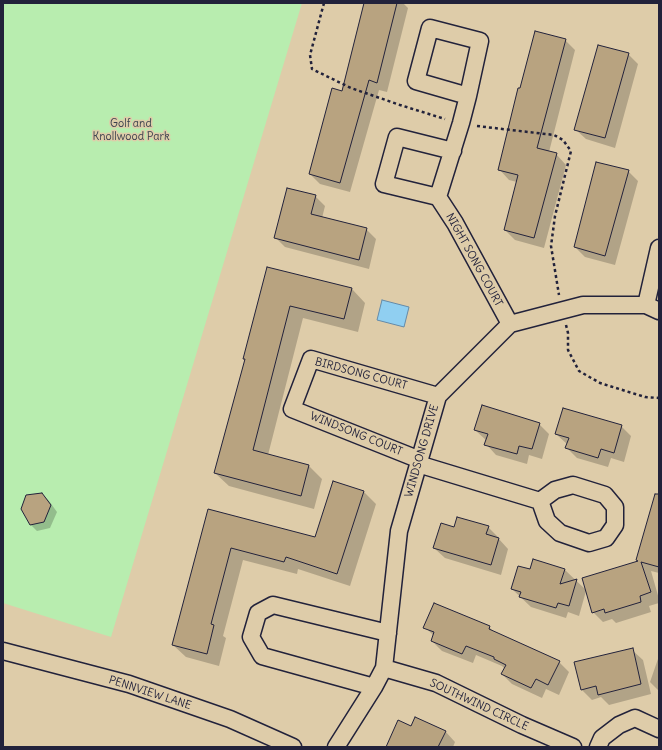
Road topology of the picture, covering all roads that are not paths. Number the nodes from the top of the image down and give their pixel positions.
1 (468, 96) junction
2 (453, 151) junction
3 (438, 197) junction
4 (659, 248) edge
5 (652, 308) edge
6 (510, 324) junction
7 (438, 396) junction
8 (292, 409) joint
9 (419, 462) junction
10 (540, 501) junction
11 (388, 634) junction
12 (3, 651) edge
13 (384, 668) junction
14 (374, 687) junction
15 (659, 729) edge
16 (293, 747) edge
17 (336, 747) edge
18 (573, 747) edge
19 (598, 747) edge

1 - 1 street
1 - 2 street
2 - 3 street
2 - 3 street
3 - 6 street, NIGHT SONG COURT
4 - 5 street
5 - 6 street, WINDSONG DRIVE
6 - 7 street, WINDSONG DRIVE
7 - 8 street, BIRDSONG COURT
7 - 9 street, WINDSONG DRIVE
8 - 9 street, WINDSONG COURT
9 - 10 street, WINDSONG COURT
9 - 11 street, WINDSONG DRIVE
10 - 10 street
11 - 13 street, WINDSONG DRIVE
11 - 14 street
12 - 16 street, PENNVIEW LANE
13 - 14 street, WINDSONG DRIVE
13 - 18 street, SOUTHWIND CIRCLE
14 - 17 street, WINDSONG DRIVE
15 - 19 street

